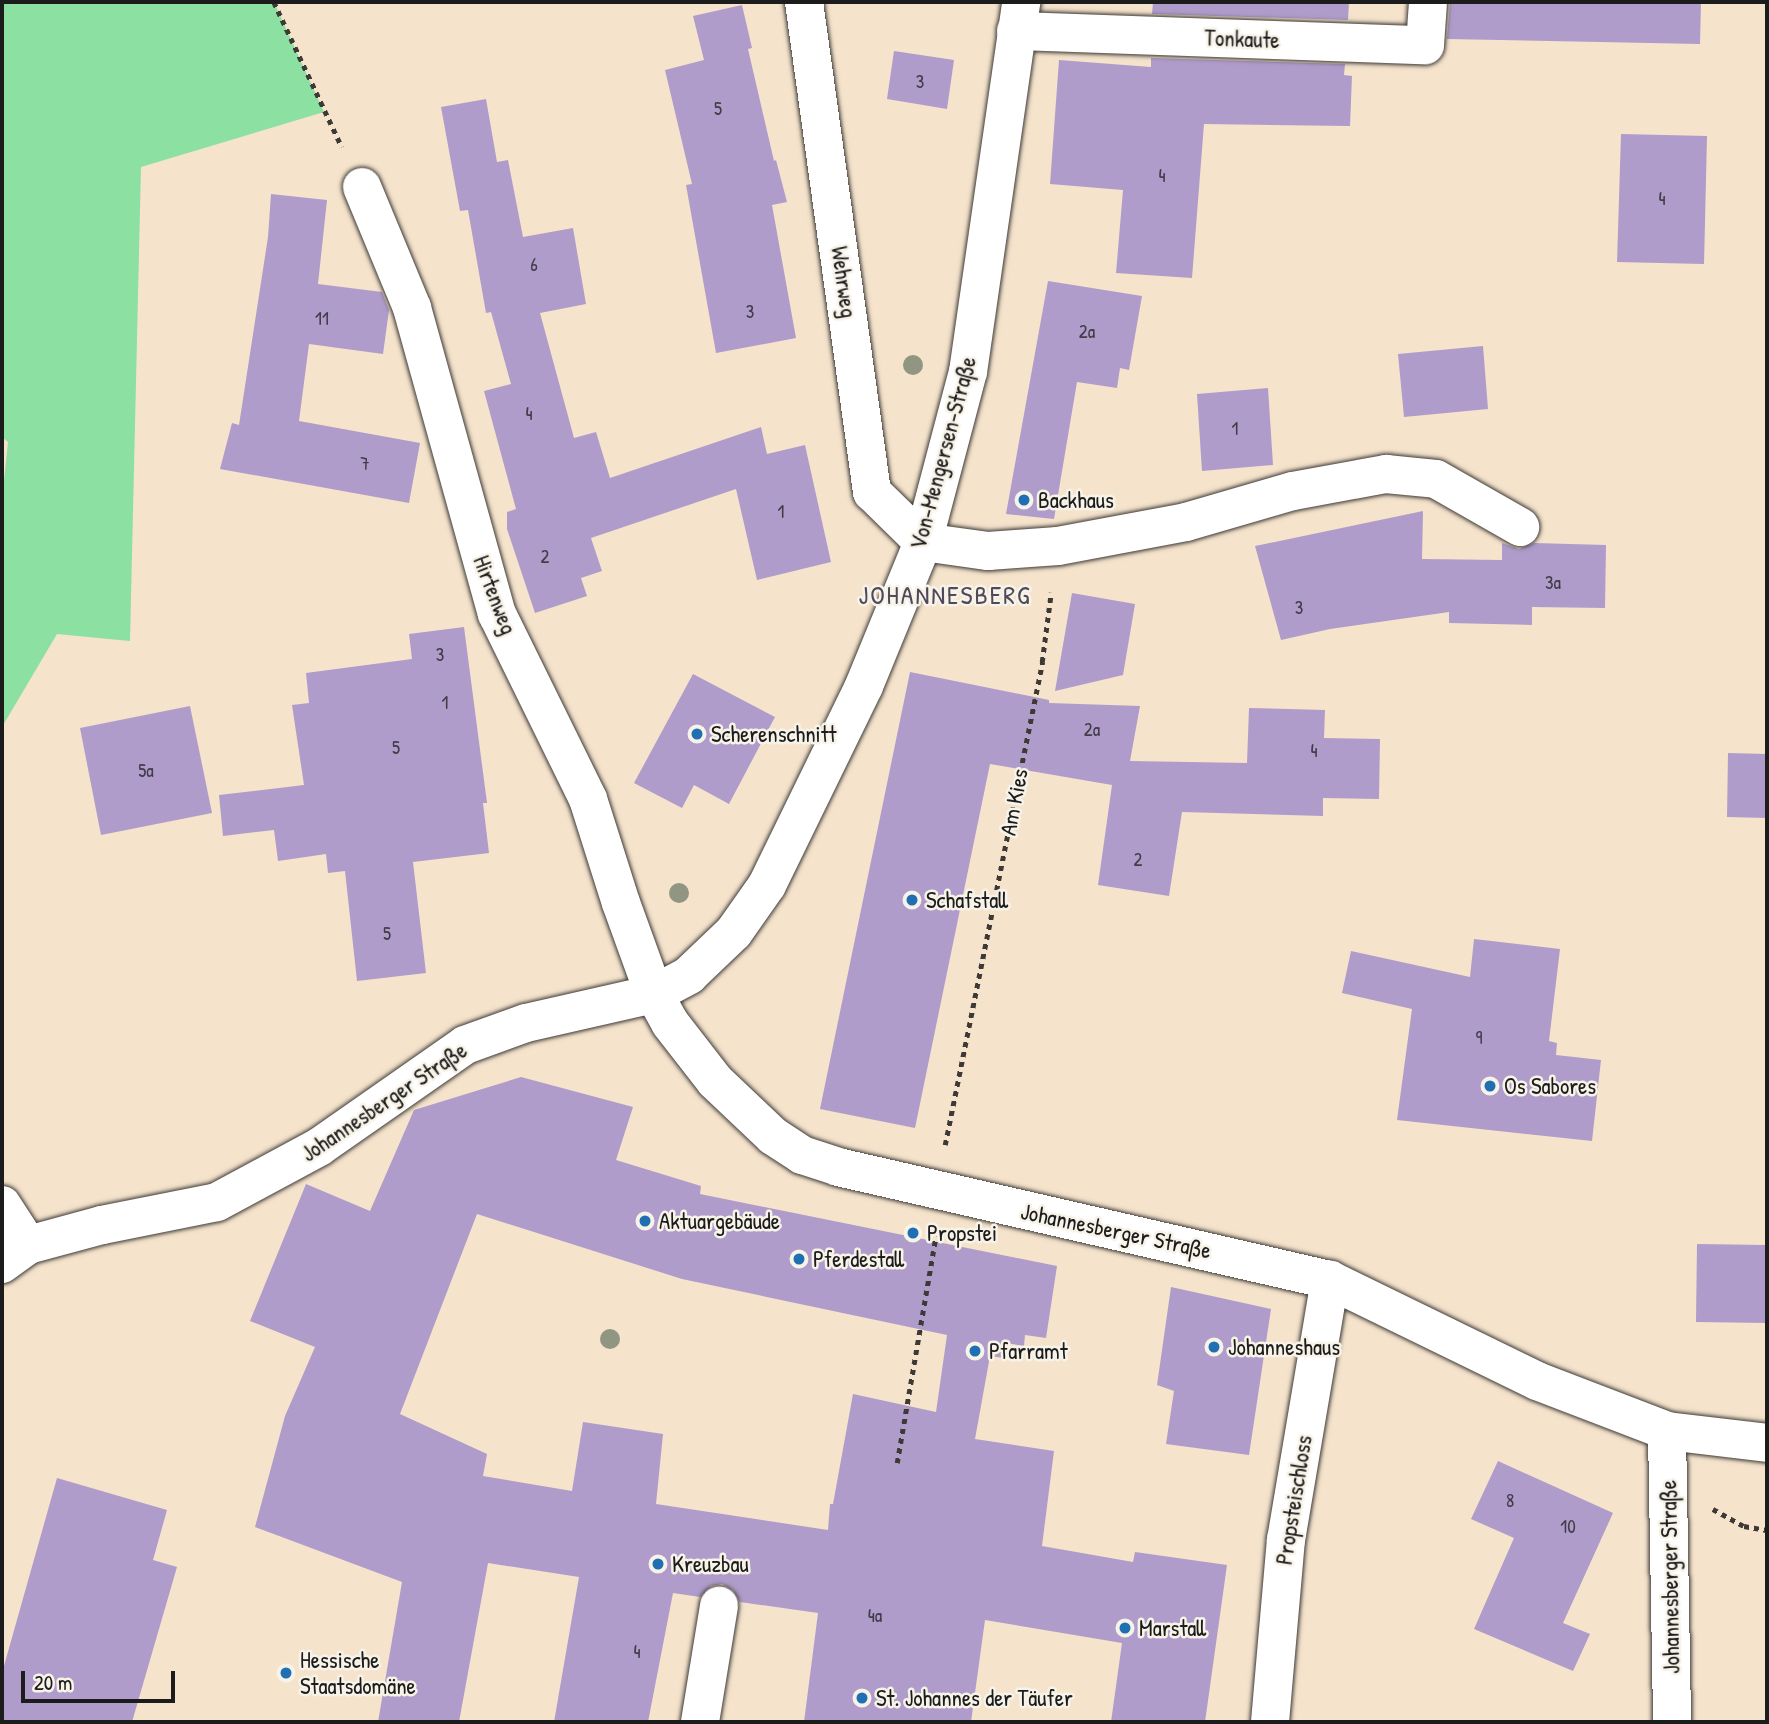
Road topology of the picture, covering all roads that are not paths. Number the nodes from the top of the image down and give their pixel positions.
1 (804, 2) edge
2 (1428, 2) edge
3 (1018, 17) edge
4 (362, 187) road end
5 (1520, 527) dead end
6 (923, 542) junction
7 (654, 994) junction
8 (2, 1205) edge
9 (15, 1254) edge
10 (1330, 1280) junction
11 (1667, 1431) junction
12 (1767, 1443) edge
13 (719, 1606) dead end
14 (700, 1722) edge
15 (1270, 1722) edge
16 (1672, 1722) edge

1 - 6 street, Wehrweg
2 - 3 street, Tonkaute
3 - 6 street, Von-Mengersen-Straße
4 - 7 street, Hirtenweg
5 - 6 street
6 - 7 street, Von-Mengersen-Straße
7 - 9 street, Johannesberger Straße
7 - 10 street, Johannesberger Straße
8 - 9 street
10 - 11 street, Johannesberger Straße
10 - 15 street, Propsteischloss
11 - 12 street, Johannesberger Straße
11 - 16 street, Johannesberger Straße
13 - 14 street

